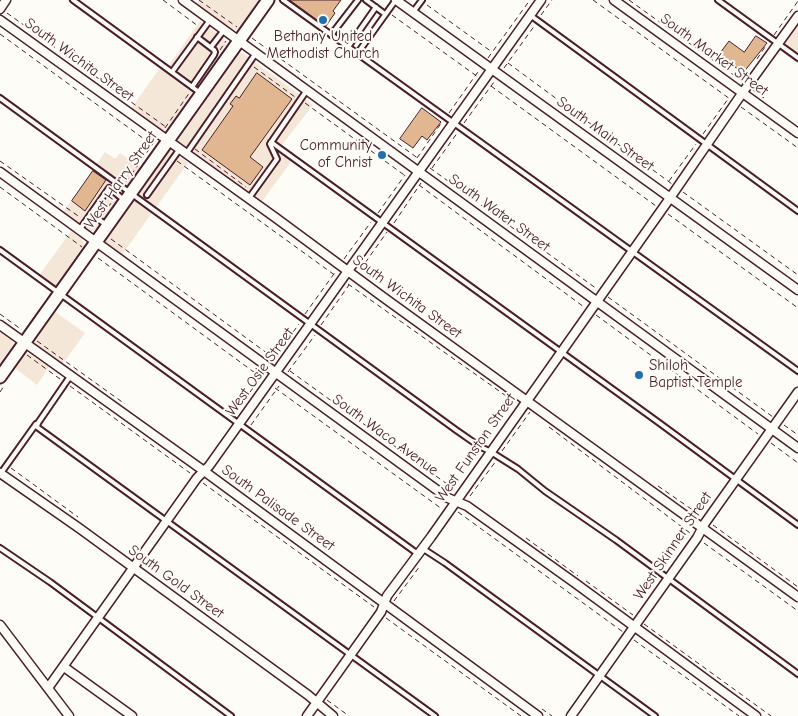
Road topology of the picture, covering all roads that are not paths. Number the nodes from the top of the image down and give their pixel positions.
1 (6, 0) edge
2 (73, 0) edge
3 (183, 0) edge
4 (268, 0) edge
5 (283, 0) edge
6 (358, 0) edge
7 (366, 0) edge
8 (396, 0) edge
9 (422, 0) edge
10 (541, 0) edge
11 (614, 0) edge
12 (718, 0) edge
13 (376, 7) junction
14 (0, 9) edge
15 (413, 12) junction
16 (386, 13) junction
17 (530, 15) junction
18 (798, 16) edge
19 (0, 20) edge
20 (210, 20) junction
21 (224, 30) junction
22 (331, 35) junction
23 (197, 37) junction
24 (242, 37) junction
25 (778, 44) junction
26 (211, 47) junction
27 (348, 47) junction
28 (256, 53) junction
29 (357, 54) junction
30 (798, 58) edge
31 (492, 70) junction
32 (172, 72) junction
33 (196, 90) junction
34 (307, 90) junction
35 (742, 92) junction
36 (0, 98) edge
37 (457, 126) junction
38 (798, 132) edge
39 (170, 137) junction
40 (271, 142) junction
41 (707, 145) junction
42 (183, 151) junction
43 (0, 172) edge
44 (423, 174) junction
45 (150, 176) junction
46 (157, 181) junction
47 (147, 195) dead end
48 (128, 197) junction
49 (249, 198) junction
50 (670, 198) junction
51 (798, 211) edge
52 (91, 214) junction
53 (386, 226) junction
54 (79, 230) junction
55 (102, 233) junction
56 (0, 250) edge
57 (632, 251) junction
58 (349, 272) junction
59 (798, 290) edge
60 (59, 293) junction
61 (596, 302) junction
62 (0, 324) edge
63 (311, 325) junction
64 (25, 342) junction
65 (561, 352) junction
66 (798, 371) edge
67 (276, 374) junction
68 (71, 375) junction
69 (0, 377) edge
70 (798, 392) edge
71 (524, 404) junction
72 (38, 423) junction
73 (243, 426) junction
74 (772, 429) junction
75 (798, 448) edge
76 (491, 452) junction
77 (204, 472) junction
78 (0, 473) edge
79 (736, 479) junction
80 (456, 501) junction
81 (167, 521) junction
82 (798, 525) edge
83 (703, 528) junction
84 (0, 548) edge
85 (420, 551) junction
86 (133, 568) junction
87 (668, 579) junction
88 (798, 597) edge
89 (384, 603) junction
90 (98, 618) junction
91 (637, 623) junction
92 (0, 625) edge
93 (350, 654) junction
94 (64, 666) junction
95 (798, 674) edge
96 (599, 676) junction
97 (48, 688) junction
98 (317, 703) junction
99 (69, 716) edge
100 (132, 716) edge
101 (231, 716) edge
102 (307, 716) edge
103 (333, 716) edge
104 (435, 716) edge
105 (538, 716) edge
106 (571, 716) edge
107 (655, 716) edge
108 (756, 716) edge

1 - 14 street
2 - 32 lane
3 - 20 street, South Water Street
4 - 24 street, West Harry Street
5 - 22 lane
6 - 22 lane
7 - 13 lane
8 - 15 street, South Main Street
8 - 16 lane
9 - 15 lane
10 - 17 street, West Osie Street
11 - 35 street, South Market Street
12 - 25 lane
13 - 16 lane
13 - 27 lane
15 - 31 street, South Main Street
16 - 29 lane
17 - 31 street, West Osie Street
17 - 41 lane
18 - 25 street, West Funston Street
19 - 39 street, South Wichita Street
20 - 21 street, South Water Street
20 - 23 lane
21 - 24 street, South Water Street
21 - 26 lane
22 - 27 lane
23 - 26 lane
23 - 32 lane
24 - 28 street, South Water Street
24 - 33 street, West Harry Street
25 - 30 lane
25 - 35 street, West Funston Street
26 - 33 lane
27 - 29 lane
28 - 34 street, South Water Street
28 - 42 lane
29 - 37 lane
31 - 37 street, West Osie Street
31 - 50 street, South Main Street
32 - 33 lane
33 - 39 street, West Harry Street
34 - 40 lane
34 - 44 street, South Water Street
35 - 38 street, South Market Street
35 - 41 street, West Funston Street
36 - 48 lane
37 - 44 street, West Osie Street
37 - 57 lane
39 - 42 street, South Wichita Street
39 - 45 street, West Harry Street
40 - 49 lane
40 - 53 lane
41 - 50 street, West Funston Street
41 - 51 lane
42 - 46 lane
42 - 49 street, South Wichita Street
43 - 54 street, South Waco Avenue
44 - 53 street, West Osie Street
44 - 61 street, South Water Street
45 - 46 lane
45 - 48 street, West Harry Street
46 - 47 lane
48 - 52 lane
48 - 55 street, West Harry Street
48 - 63 lane
49 - 58 street, South Wichita Street
50 - 57 street, West Funston Street
50 - 59 street, South Main Street
52 - 54 lane
52 - 55 lane
53 - 58 street, West Osie Street
53 - 65 lane
54 - 55 street, South Waco Avenue
55 - 60 street, West Harry Street
55 - 67 street, South Waco Avenue
56 - 60 lane
57 - 61 street, West Funston Street
57 - 66 lane
58 - 63 street, West Osie Street
58 - 71 street, South Wichita Street
60 - 64 street, West Harry Street
60 - 73 lane
61 - 65 street, West Funston Street
61 - 74 street, South Water Street
62 - 64 street, South Palisade Street
63 - 67 street, West Osie Street
63 - 76 lane
64 - 68 street, South Palisade Street
64 - 69 street, West Harry Street
65 - 71 street, West Funston Street
65 - 79 lane
67 - 73 street, West Osie Street
67 - 80 street, South Waco Avenue
68 - 72 lane
68 - 77 street, South Palisade Street
70 - 74 street, West Skinner Street
71 - 76 street, West Funston Street
71 - 83 street, South Wichita Street
72 - 78 lane
72 - 81 lane
73 - 77 street, West Osie Street
73 - 85 lane
74 - 75 street, South Water Street
74 - 79 street, West Skinner Street
76 - 80 street, West Funston Street
76 - 87 lane
77 - 81 street, West Osie Street
77 - 89 street, South Palisade Street
78 - 86 street, South Gold Street
79 - 82 lane
79 - 83 street, West Skinner Street
80 - 85 street, West Funston Street
80 - 91 street, South Waco Avenue
81 - 86 street, West Osie Street
81 - 93 lane
83 - 87 street, West Skinner Street
83 - 88 street, South Wichita Street
84 - 90 lane
85 - 89 street, West Funston Street
85 - 96 lane
86 - 90 street, West Osie Street
86 - 98 street, South Gold Street
87 - 91 street, West Skinner Street
87 - 95 lane
89 - 93 street, West Funston Street
89 - 105 street, South Palisade Street
90 - 94 street, West Osie Street
90 - 101 lane
91 - 96 street, West Skinner Street
91 - 108 street, South Waco Avenue
92 - 97 street
93 - 98 street, West Funston Street
93 - 104 lane
94 - 97 street, West Osie Street
94 - 100 street
96 - 106 street, West Skinner Street
96 - 107 lane
97 - 99 street
98 - 102 street, West Funston Street
98 - 103 street, South Gold Street

